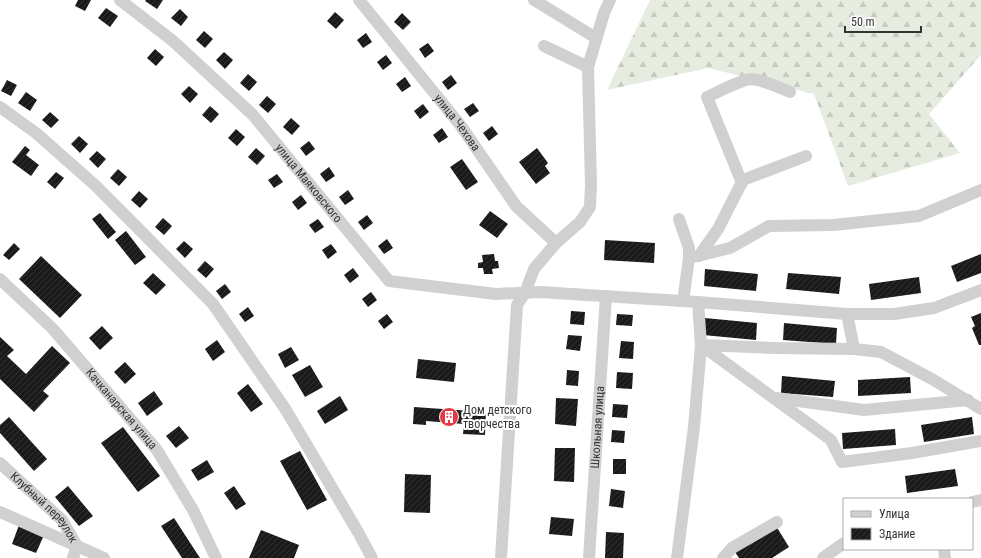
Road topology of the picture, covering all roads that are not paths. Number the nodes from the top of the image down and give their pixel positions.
1 (120, 0) edge
2 (359, 0) edge
3 (534, 0) edge
4 (610, 0) edge
5 (596, 38) junction
6 (544, 46) dead end
7 (588, 67) junction
8 (790, 92) dead end
9 (0, 107) edge
10 (806, 156) dead end
11 (742, 183) junction
12 (981, 190) edge
13 (679, 219) dead end
14 (556, 243) junction
15 (694, 257) junction
16 (0, 279) edge
17 (981, 290) edge
18 (525, 293) junction
19 (606, 296) junction
20 (683, 301) junction
21 (698, 302) junction
22 (847, 314) junction
23 (701, 345) junction
24 (854, 349) junction
25 (773, 398) junction
26 (968, 400) junction
27 (981, 409) edge
28 (981, 441) edge
29 (0, 463) edge
30 (0, 512) edge
31 (777, 522) dead end
32 (843, 544) edge
33 (77, 546) junction
34 (73, 558) edge
35 (104, 558) edge
36 (216, 558) edge
37 (372, 558) edge
38 (501, 558) edge
39 (589, 558) edge
40 (677, 558) edge
41 (723, 558) edge
42 (822, 558) edge

1 - 18 street, улица Маяковского
2 - 14 street, улица Чехова
3 - 5 street
4 - 5 street
5 - 7 street
6 - 7 street
7 - 14 street
8 - 11 street
9 - 37 street
10 - 11 street
11 - 15 street
12 - 15 street
13 - 15 street
14 - 18 street
15 - 20 street
16 - 36 street, Качканарская улица
17 - 22 street, улица Маяковского
18 - 19 street, улица Маяковского
18 - 38 street
19 - 20 street, улица Маяковского
19 - 39 street, Школьная улица
20 - 21 street, улица Маяковского
21 - 22 street, улица Маяковского
21 - 23 street
22 - 24 street
23 - 24 street
23 - 25 street
23 - 40 street
24 - 26 street
25 - 26 street
25 - 28 street
26 - 27 street
29 - 33 street, Клубный переулок
30 - 33 street
31 - 41 street
32 - 42 street
33 - 34 street, Клубный переулок
33 - 35 street

